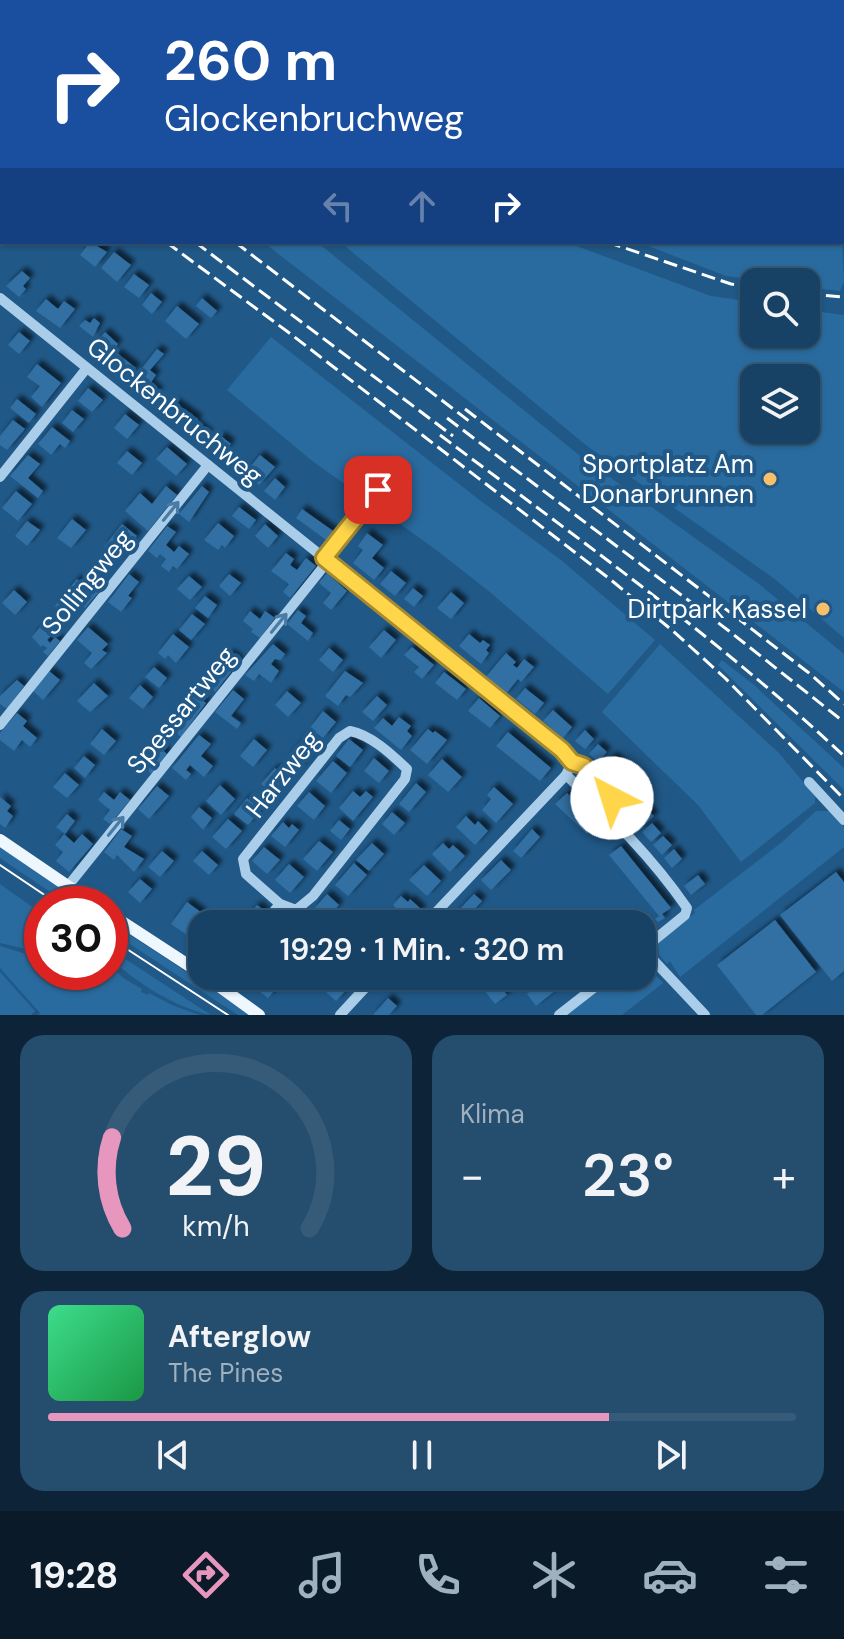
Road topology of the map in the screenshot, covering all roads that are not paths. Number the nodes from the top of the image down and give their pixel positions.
1 (0, 298) edge
2 (86, 369) junction
3 (208, 465) junction
4 (0, 477) edge
5 (378, 490) dead end
6 (326, 560) junction
7 (0, 725) edge
8 (572, 762) junction
9 (566, 775) junction
10 (809, 782) dead end
11 (604, 810) junction
12 (844, 820) edge
13 (0, 840) edge
14 (68, 886) joint
15 (280, 904) junction
16 (275, 910) edge
17 (438, 910) edge
18 (128, 925) edge
19 (656, 939) edge
20 (188, 963) edge
21 (656, 964) edge
22 (227, 990) edge
23 (363, 990) edge
24 (591, 990) edge
25 (259, 1015) edge
26 (340, 1015) edge
27 (559, 1015) edge
28 (705, 1015) edge

1 - 2 street, Glockenbruchweg
2 - 3 street, Glockenbruchweg
2 - 4 street
3 - 6 street, Glockenbruchweg
7 -> 3 street, Sollingweg
5 - 6 street
6 - 8 street, Glockenbruchweg
14 -> 6 street, Spessartweg
8 - 9 street
8 - 11 street, Glockenbruchweg
9 - 11 street
9 - 17 street
10 - 12 street
11 - 19 street
13 - 14 main road
15 - 15 street, Harzweg
15 - 16 street
18 - 20 main road
21 - 28 street
22 - 25 main road
23 - 26 street
24 - 27 street

